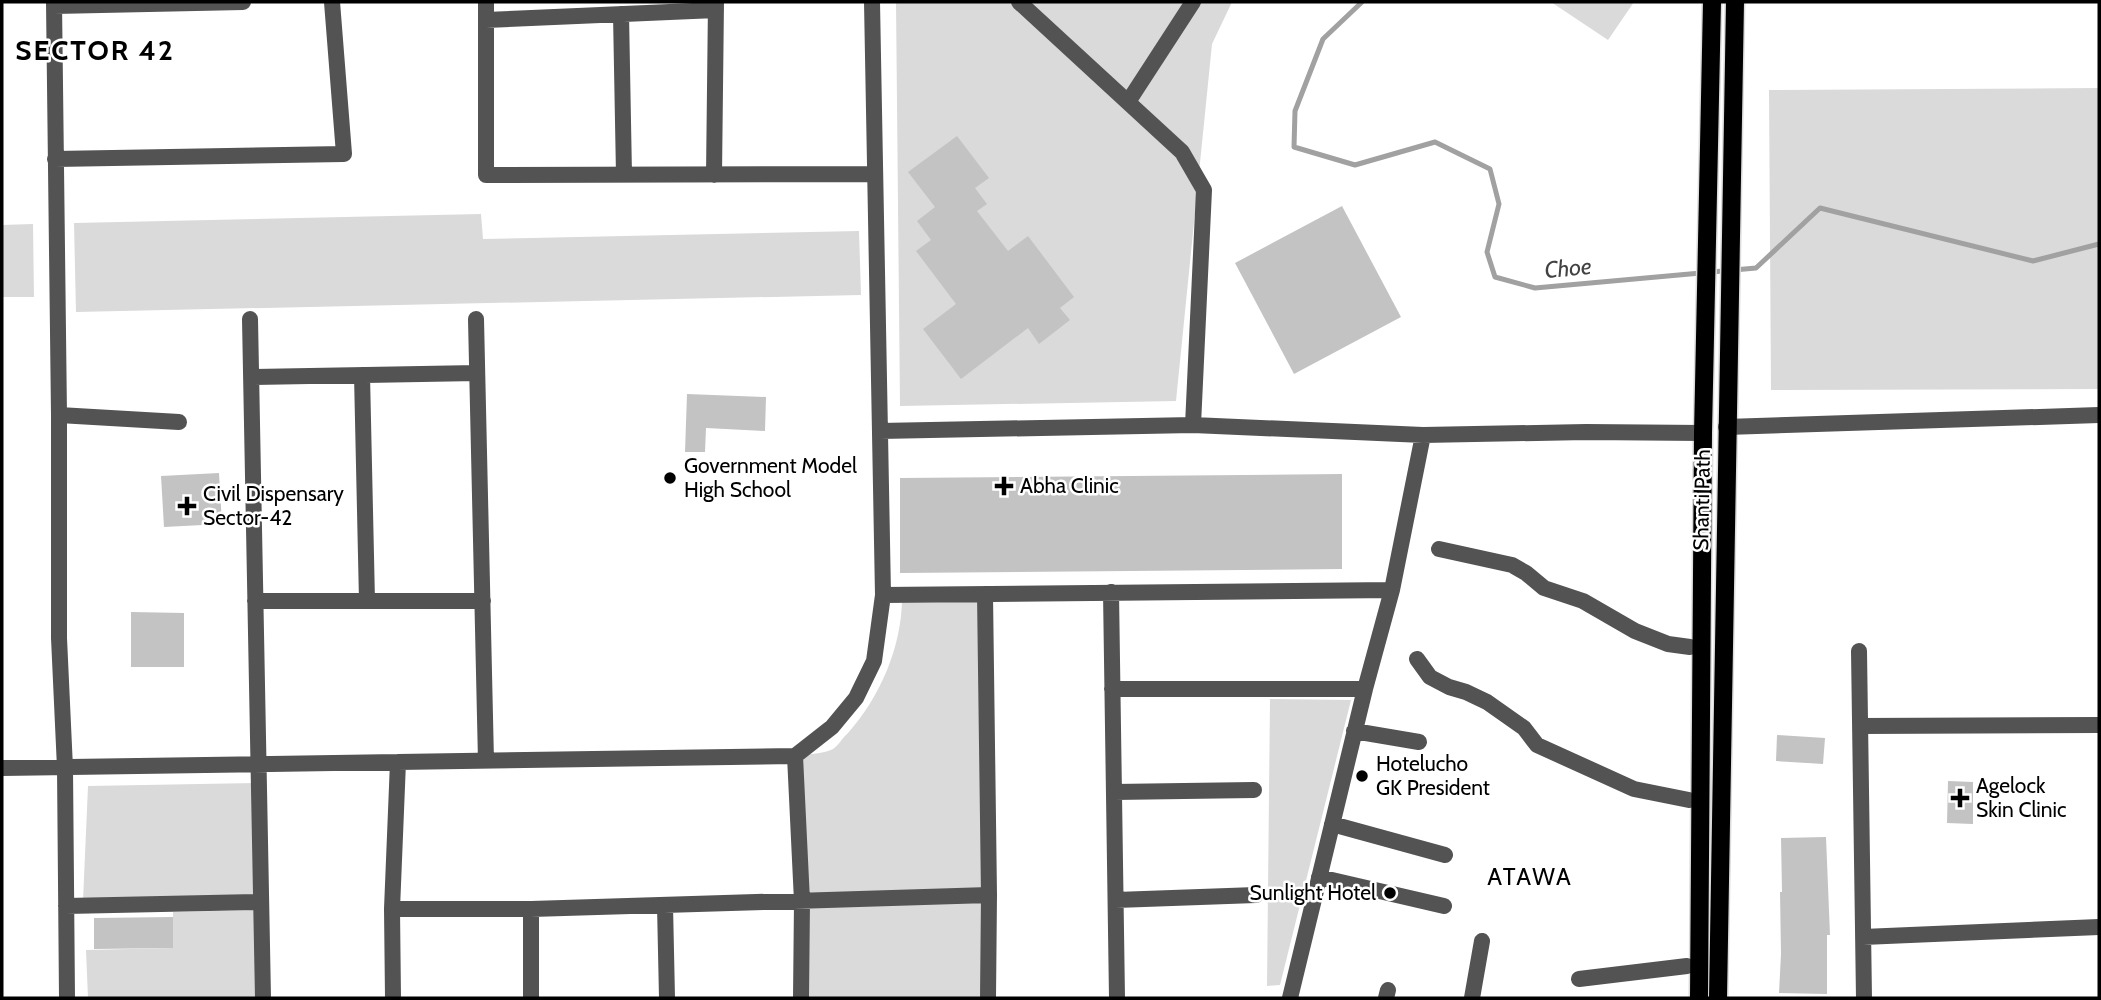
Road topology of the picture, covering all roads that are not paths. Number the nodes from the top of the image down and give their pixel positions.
1 (243, 2) edge
2 (332, 2) edge
3 (486, 2) edge
4 (872, 2) edge
5 (1019, 2) edge
6 (1192, 2) edge
7 (1712, 2) edge
8 (1735, 2) edge
9 (54, 4) edge
10 (716, 6) edge
11 (621, 14) junction
12 (486, 20) junction
13 (1128, 102) junction
14 (55, 159) junction
15 (875, 174) junction
16 (624, 175) junction
17 (714, 175) junction
18 (250, 319) dead end
19 (476, 319) dead end
20 (477, 373) junction
21 (362, 375) junction
22 (251, 377) junction
23 (60, 415) junction
24 (2099, 415) edge
25 (179, 422) dead end
26 (1193, 425) junction
27 (1726, 427) junction
28 (880, 431) junction
29 (1703, 433) junction
30 (1423, 435) junction
31 (1439, 549) dead end
32 (1392, 590) junction
33 (1111, 592) junction
34 (883, 594) junction
35 (985, 594) junction
36 (255, 601) junction
37 (367, 601) junction
38 (483, 601) junction
39 (1690, 647) dead end
40 (1859, 651) dead end
41 (1417, 659) dead end
42 (1365, 689) junction
43 (1112, 690) junction
44 (2099, 724) edge
45 (1860, 726) junction
46 (1354, 731) junction
47 (1419, 742) dead end
48 (795, 756) junction
49 (486, 761) junction
50 (398, 762) junction
51 (259, 765) junction
52 (2, 768) edge
53 (65, 768) junction
54 (1254, 790) dead end
55 (1114, 792) junction
56 (1689, 800) dead end
57 (1332, 824) junction
58 (1445, 855) dead end
59 (1319, 877) junction
60 (989, 895) junction
61 (1256, 895) dead end
62 (1116, 900) junction
63 (802, 901) junction
64 (260, 902) junction
65 (665, 905) junction
66 (66, 906) junction
67 (1444, 906) dead end
68 (392, 909) junction
69 (531, 909) junction
70 (2099, 927) edge
71 (1863, 937) junction
72 (1482, 941) dead end
73 (1687, 966) dead end
74 (1579, 979) dead end
75 (67, 998) edge
76 (263, 998) edge
77 (393, 998) edge
78 (531, 998) edge
79 (667, 998) edge
80 (801, 998) edge
81 (988, 998) edge
82 (1117, 998) edge
83 (1290, 998) edge
84 (1472, 998) edge
85 (1699, 998) edge
86 (1718, 998) edge
87 (1864, 998) edge

1 - 9 street
2 - 14 street
3 - 12 street
4 - 15 street
5 - 13 street
6 - 13 street
7 - 29 main road, Shanti Path
8 - 27 main road, Shanti Path
9 - 14 street
10 - 11 street
10 - 17 street
11 - 12 street
11 - 16 street
12 - 16 street
13 - 26 street
14 - 23 street
15 - 17 street
15 - 28 street
16 - 17 street
18 - 22 street
19 - 20 street
20 - 21 street
20 - 38 street
21 - 22 street
21 - 37 street
22 - 36 street
23 - 25 street
23 - 53 street
24 - 27 street
26 - 28 street
26 - 30 street
27 - 86 main road, Shanti Path
28 - 34 street
29 - 30 street
29 - 85 main road, Shanti Path
30 - 32 street
31 - 39 street
32 - 33 street
32 - 42 street
33 - 35 street
33 - 43 street
34 - 35 street
34 - 48 street
35 - 60 street
36 - 37 street
36 - 51 street
37 - 38 street
38 - 49 street
40 - 45 street
41 - 56 street
42 - 43 street
42 - 46 street
43 - 55 street
44 - 45 street
45 - 71 street
46 - 47 street
46 - 57 street
48 - 49 street
48 - 63 street
49 - 50 street
50 - 51 street
50 - 68 street
51 - 53 street
51 - 64 street
52 - 53 street
53 - 66 street
54 - 55 street
55 - 62 street
57 - 58 street
57 - 59 street
59 - 67 street
59 - 83 street
60 - 63 street
60 - 81 street
61 - 62 street
62 - 82 street
63 - 65 street
63 - 80 street
64 - 66 street
64 - 76 street
65 - 69 street
65 - 79 street
66 - 75 street
68 - 69 street
68 - 77 street
69 - 78 street
70 - 71 street
71 - 87 street
72 - 84 street
73 - 74 street

